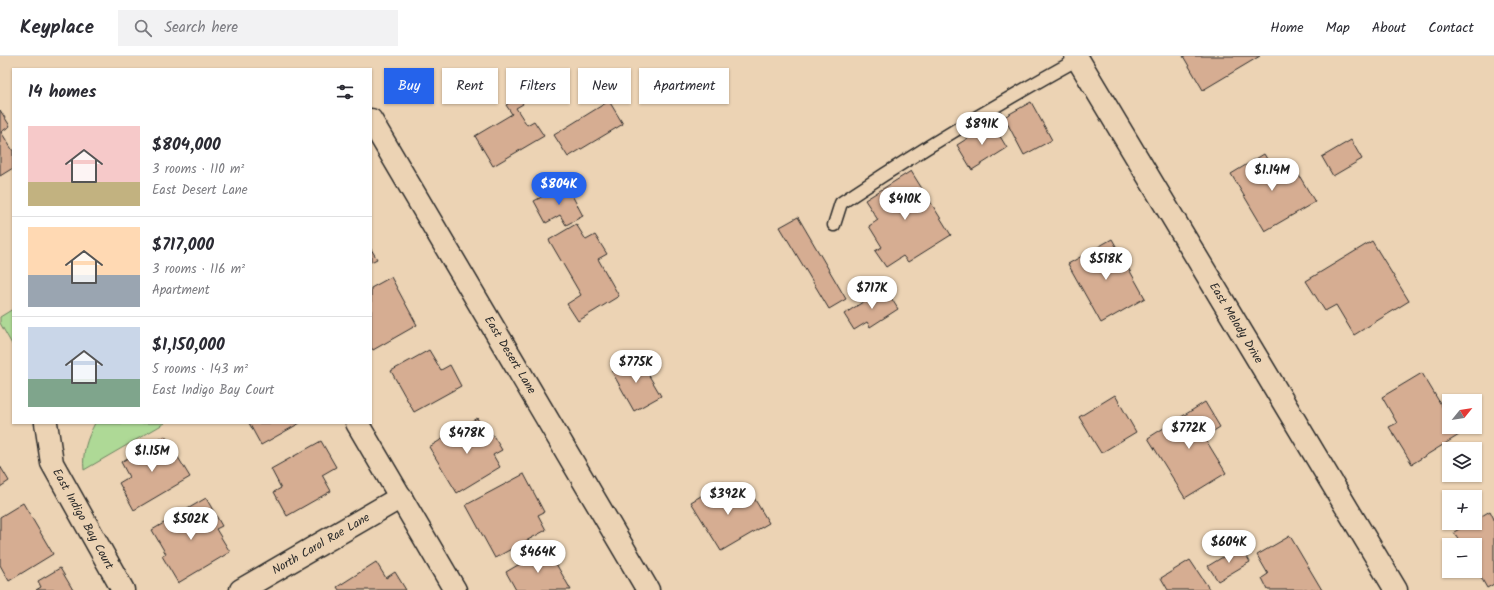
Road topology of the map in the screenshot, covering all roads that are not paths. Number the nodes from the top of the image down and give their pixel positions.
1 (1077, 57) edge
2 (372, 122) edge
3 (834, 225) dead end
4 (46, 424) edge
5 (358, 424) edge
6 (401, 497) junction
7 (123, 590) edge
8 (241, 590) edge
9 (455, 590) edge
10 (648, 590) edge
11 (1396, 590) edge

1 - 3 lane
1 - 11 street, East Melody Drive
2 - 10 street, East Desert Lane
4 - 7 street, East Indigo Bay Court
5 - 6 street
6 - 8 street, North Carol Rae Lane
6 - 9 street

